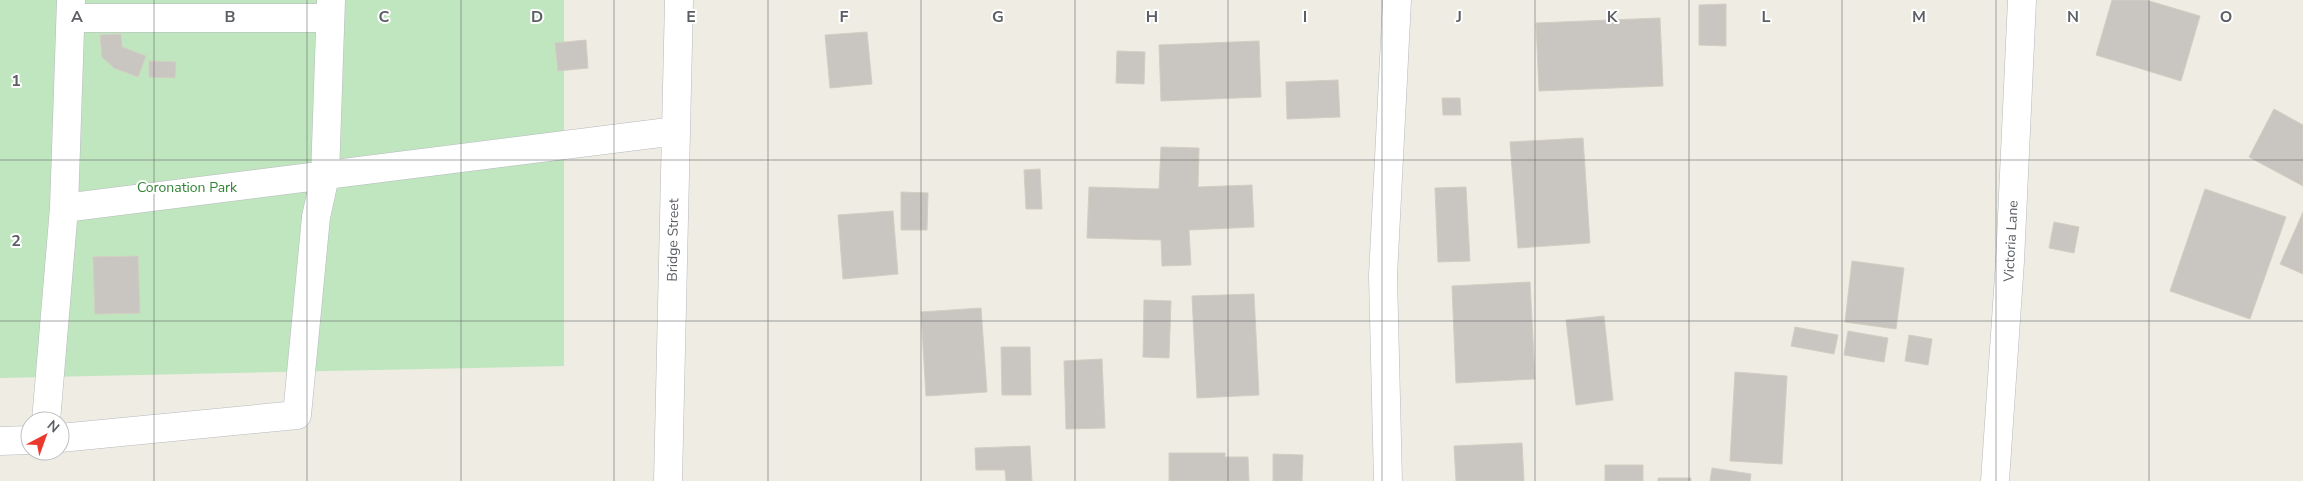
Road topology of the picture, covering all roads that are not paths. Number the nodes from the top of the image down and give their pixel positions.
1 (679, 0) edge
2 (1397, 0) edge
3 (2022, 0) edge
4 (71, 9) edge
5 (330, 9) edge
6 (676, 131) junction
7 (325, 176) junction
8 (64, 208) junction
9 (47, 411) edge
10 (70, 437) edge
11 (20, 440) edge
12 (0, 441) edge
13 (668, 481) edge
14 (1388, 481) edge
15 (1995, 481) edge

1 - 6 street, Bridge Street
2 - 14 street
3 - 15 street, Victoria Lane
4 - 5 street
4 - 8 street
5 - 7 street
6 - 7 street
6 - 13 street, Bridge Street
7 - 8 street
7 - 10 street
8 - 9 street
11 - 12 street

